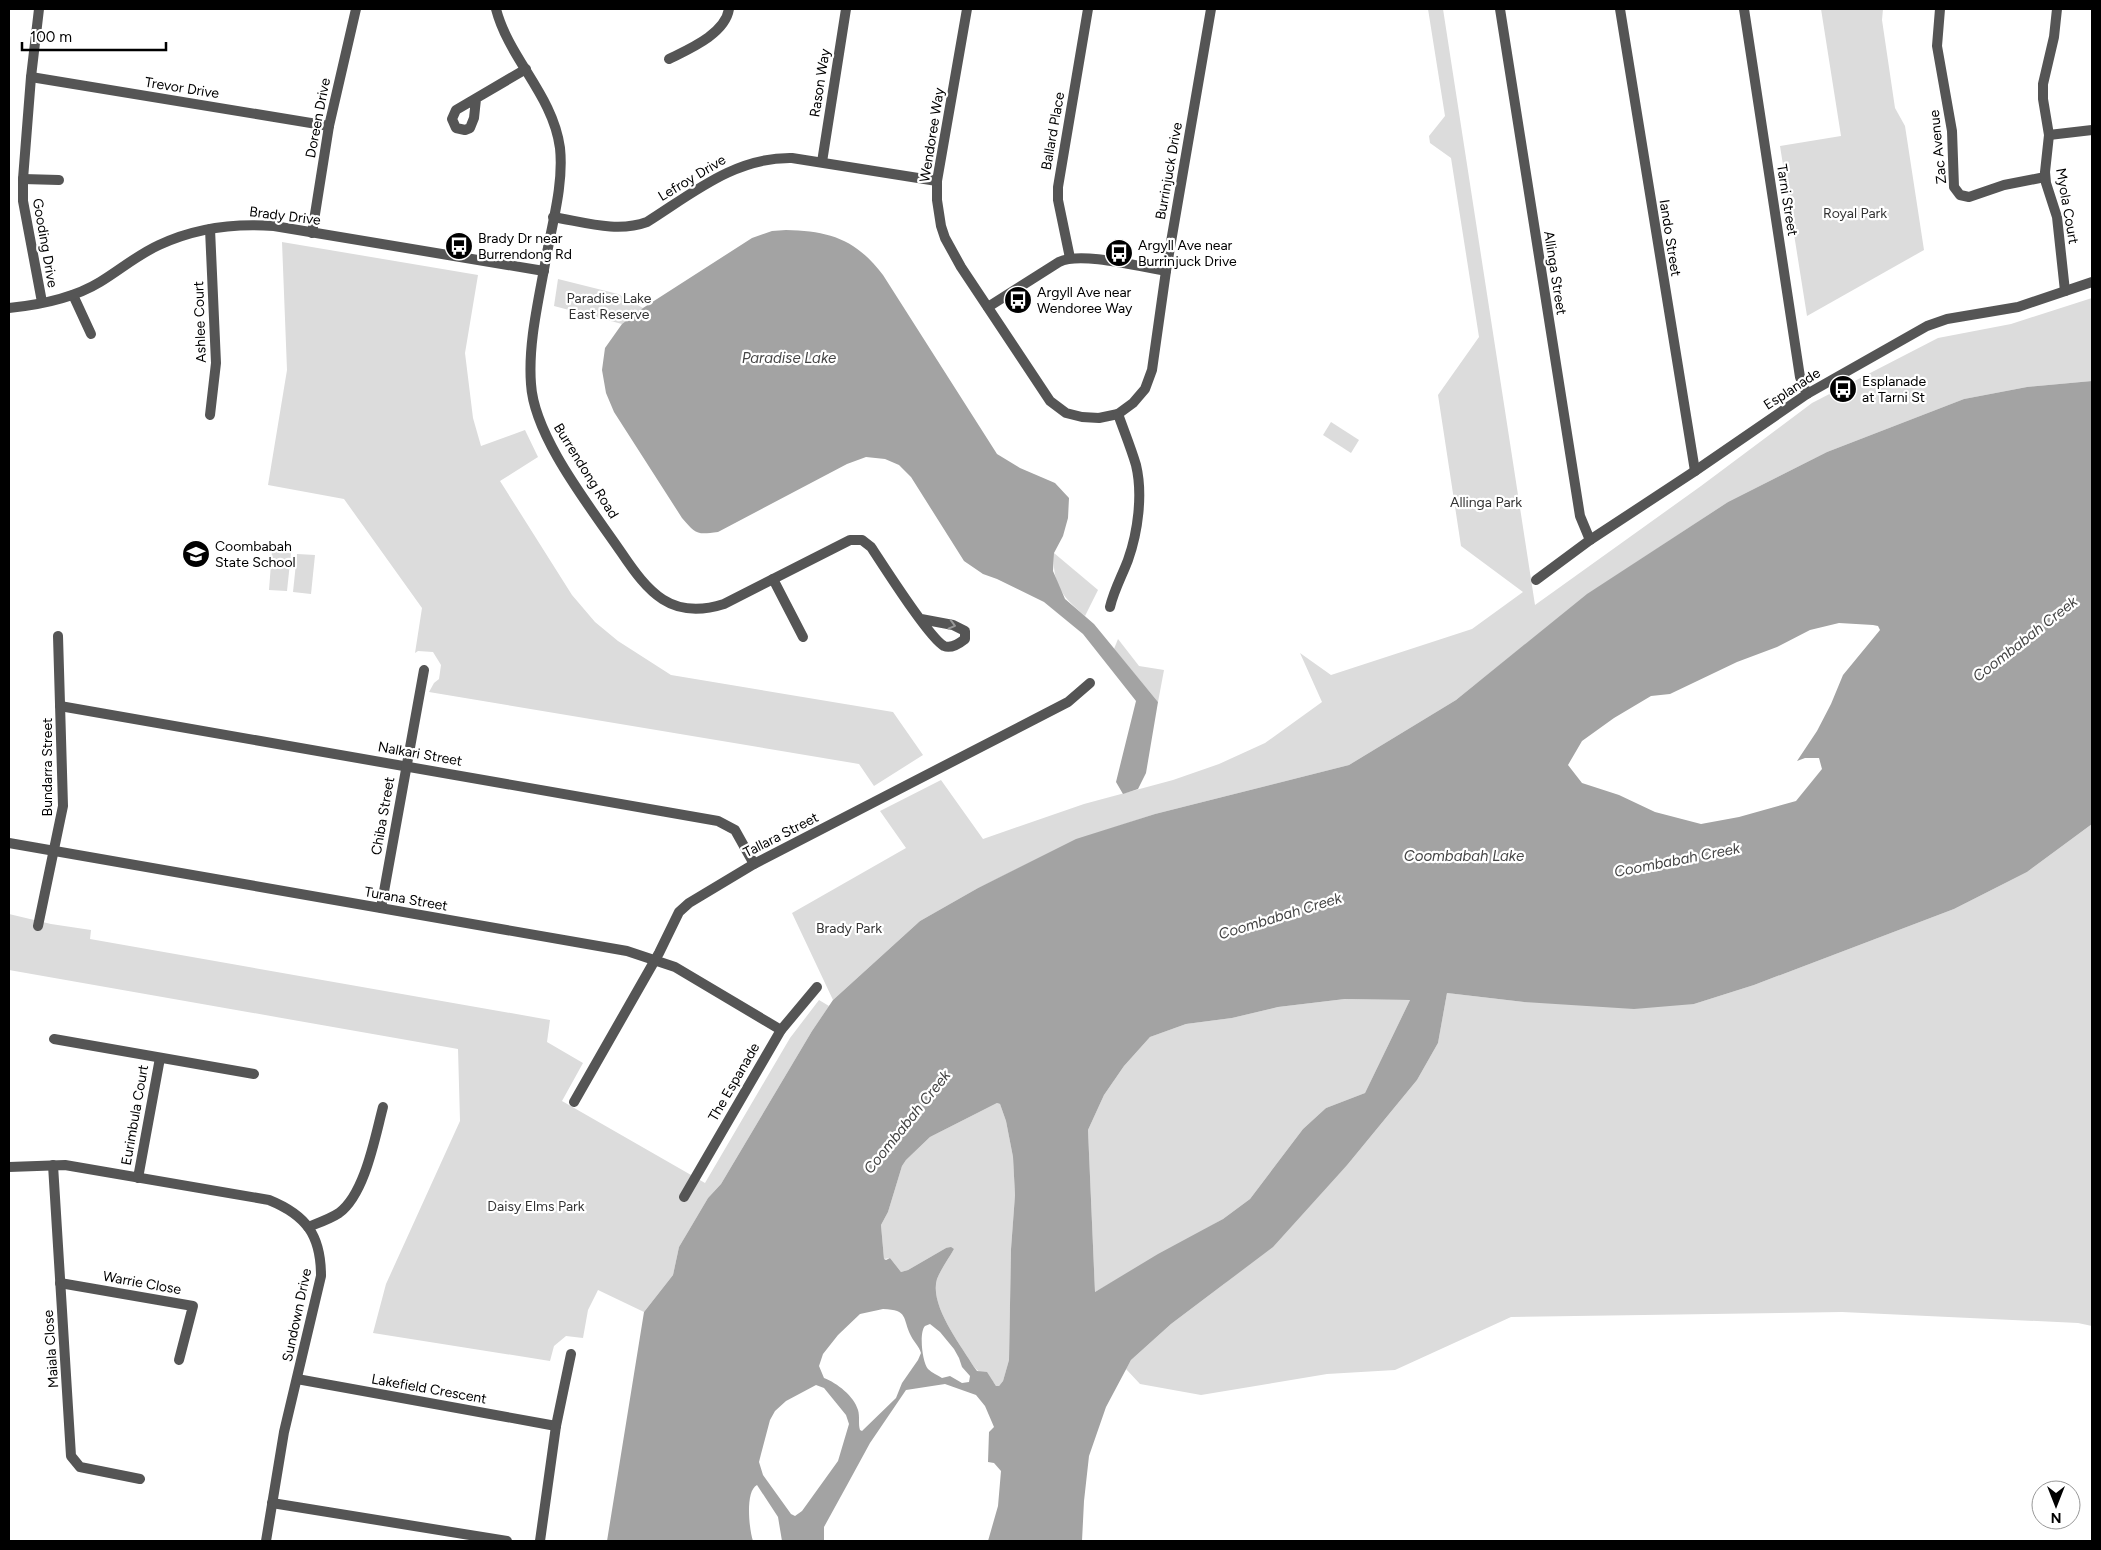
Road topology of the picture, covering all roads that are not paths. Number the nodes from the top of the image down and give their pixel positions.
1 (39, 9) edge
2 (356, 9) edge
3 (496, 9) edge
4 (729, 9) edge
5 (846, 9) edge
6 (967, 9) edge
7 (1088, 9) edge
8 (1211, 9) edge
9 (1500, 9) edge
10 (1620, 9) edge
11 (1744, 9) edge
12 (1940, 9) edge
13 (2057, 9) edge
14 (669, 59) dead end
15 (526, 69) junction
16 (31, 77) junction
17 (476, 99) dead end
18 (329, 126) junction
19 (2092, 130) edge
20 (2049, 135) junction
21 (822, 162) junction
22 (2045, 177) junction
23 (23, 179) junction
24 (59, 180) dead end
25 (937, 181) junction
26 (553, 217) junction
27 (210, 228) junction
28 (312, 233) junction
29 (1070, 258) junction
30 (544, 271) junction
31 (1166, 271) junction
32 (2092, 282) edge
33 (2066, 291) junction
34 (73, 295) junction
35 (42, 302) junction
36 (988, 307) junction
37 (9, 308) edge
38 (91, 334) dead end
39 (1807, 394) junction
40 (1118, 414) junction
41 (210, 415) dead end
42 (1695, 471) junction
43 (1590, 540) junction
44 (772, 579) junction
45 (1536, 580) dead end
46 (1110, 607) dead end
47 (921, 619) dead end
48 (58, 636) dead end
49 (803, 637) dead end
50 (424, 670) dead end
51 (1090, 683) dead end
52 (60, 706) junction
53 (406, 766) junction
54 (9, 843) edge
55 (54, 852) junction
56 (754, 864) junction
57 (381, 908) junction
58 (38, 926) dead end
59 (655, 959) junction
60 (816, 987) dead end
61 (781, 1030) junction
62 (54, 1038) dead end
63 (160, 1058) junction
64 (254, 1074) dead end
65 (574, 1102) dead end
66 (383, 1107) dead end
67 (53, 1165) junction
68 (9, 1167) edge
69 (138, 1178) junction
70 (684, 1196) dead end
71 (308, 1228) junction
72 (60, 1283) junction
73 (571, 1354) dead end
74 (179, 1360) dead end
75 (297, 1379) junction
76 (556, 1426) junction
77 (140, 1479) dead end
78 (272, 1503) junction
79 (266, 1541) edge
80 (507, 1541) edge
81 (540, 1541) edge

1 - 16 street, Gooding Drive
2 - 18 street, Doreen Drive
3 - 15 street, Burrendong Road
4 - 14 street
5 - 21 street, Rason Way
6 - 25 street, Wendoree Way
7 - 29 street, Ballard Place
8 - 31 street, Burrinjuck Drive
9 - 43 street, Allinga Street
10 - 42 street, Iando Street
11 - 39 street, Tarni Street
12 - 22 street, Zac Avenue
13 - 20 street, Myola Court
15 - 17 street
15 - 26 street, Burrendong Road
16 - 18 street, Trevor Drive
16 - 23 street, Gooding Drive
18 - 28 street, Doreen Drive
19 - 20 street
20 - 22 street, Myola Court
21 - 25 street, Lefroy Drive
21 - 26 street, Lefroy Drive
22 - 33 street, Myola Court
23 - 24 street
23 - 35 street, Gooding Drive
25 - 36 street, Wendoree Way
26 - 30 street, Burrendong Road
27 - 28 street, Brady Drive
27 - 34 street, Brady Drive
27 - 41 street, Ashlee Court
28 - 30 street, Brady Drive
29 - 31 street
29 - 36 street
30 - 44 street, Burrendong Road
31 - 40 street, Burrinjuck Drive
32 - 33 street, Esplanade
33 - 39 street, Esplanade
34 - 35 street, Brady Drive
34 - 38 street
35 - 37 street, Brady Drive
36 - 40 street, Wendoree Way
39 - 42 street, Esplanade
40 - 46 street
42 - 43 street, Esplanade
43 - 45 street, Esplanade
44 - 47 street, Burrendong Road
44 - 49 street
48 - 52 street, Bundarra Street
50 - 53 street, Chiba Street
51 - 56 street, Tallara Street
52 - 53 street, Nalkari Street
52 - 55 street, Bundarra Street
53 - 56 street, Nalkari Street
53 - 57 street, Chiba Street
54 - 55 street, Turana Street
55 - 57 street, Turana Street
55 - 58 street, Bundarra Street
56 - 59 street, Tallara Street
57 - 59 street, Turana Street
59 - 61 street, Turana Street
59 - 65 street, Tallara Street
60 - 61 street, The Espanade
61 - 70 street, The Espanade
62 - 63 street, Eurimbula Court
63 - 64 street, Eurimbula Court
63 - 69 street, Eurimbula Court
66 - 71 street
67 - 68 street, Sundown Drive
67 - 69 street, Sundown Drive
67 - 72 street, Maiala Close
69 - 71 street, Sundown Drive
71 - 75 street, Sundown Drive
72 - 74 street, Warrie Close
72 - 77 street, Maiala Close
73 - 76 street
75 - 76 street, Lakefield Crescent
75 - 78 street, Sundown Drive
76 - 81 street
78 - 79 street, Sundown Drive
78 - 80 street

